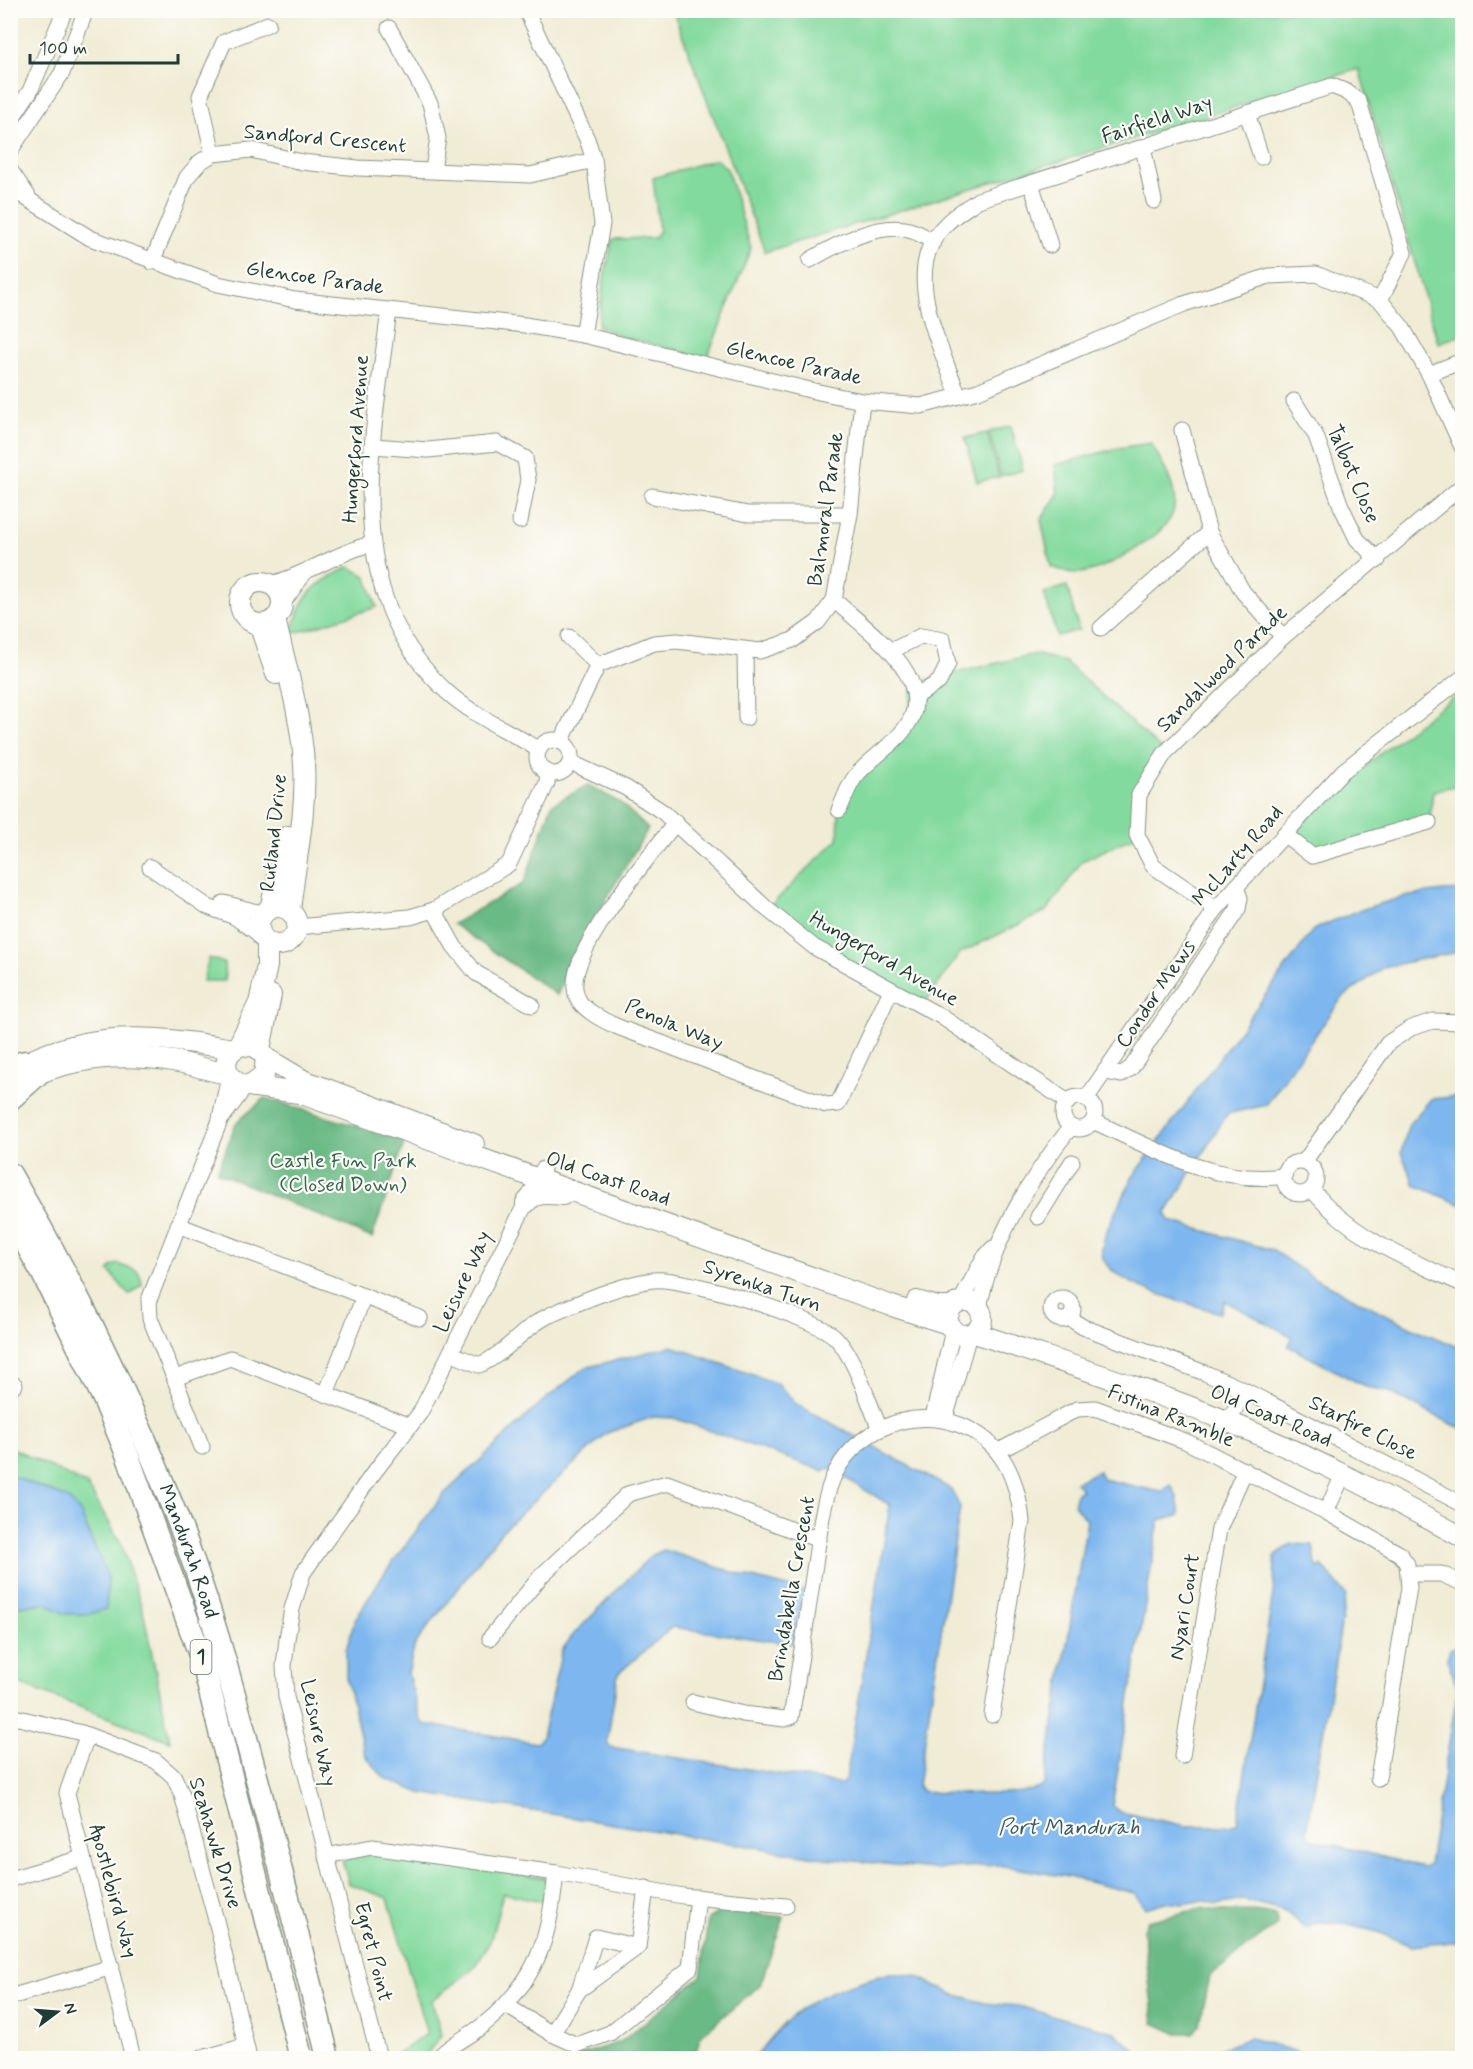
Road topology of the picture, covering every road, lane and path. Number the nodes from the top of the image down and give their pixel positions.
1 (65, 10) edge
2 (86, 10) edge
3 (526, 10) edge
4 (268, 24) dead end
5 (388, 28) dead end
6 (1247, 113) junction
7 (10, 121) edge
8 (1143, 147) junction
9 (10, 151) edge
10 (213, 153) junction
11 (1261, 157) dead end
12 (594, 160) junction
13 (433, 169) junction
14 (10, 170) edge
15 (1031, 183) junction
16 (10, 188) edge
17 (28, 196) junction
18 (1154, 201) dead end
19 (933, 242) junction
20 (1050, 245) dead end
21 (810, 260) dead end
22 (152, 262) junction
23 (1380, 300) junction
24 (389, 310) junction
25 (583, 335) junction
26 (1462, 361) edge
27 (1429, 374) junction
28 (958, 395) junction
29 (862, 401) junction
30 (1294, 401) dead end
31 (1182, 430) dead end
32 (373, 446) junction
33 (1462, 447) edge
34 (1462, 486) edge
35 (652, 496) dead end
36 (850, 514) junction
37 (520, 521) dead end
38 (1209, 532) junction
39 (371, 544) junction
40 (1378, 560) junction
41 (305, 573) junction
42 (271, 584) junction
43 (834, 600) junction
44 (272, 616) junction
45 (1101, 628) dead end
46 (569, 637) dead end
47 (1283, 637) junction
48 (745, 651) junction
49 (891, 651) junction
50 (598, 665) junction
51 (1462, 678) edge
52 (915, 697) junction
53 (746, 718) dead end
54 (561, 742) junction
55 (539, 750) junction
56 (570, 762) junction
57 (548, 772) junction
58 (839, 810) dead end
59 (676, 822) junction
60 (1429, 822) dead end
61 (1284, 834) junction
62 (1236, 887) junction
63 (1216, 909) junction
64 (434, 910) junction
65 (267, 911) junction
66 (294, 919) junction
67 (270, 941) junction
68 (891, 990) junction
69 (532, 1005) dead end
70 (1462, 1022) edge
71 (236, 1048) junction
72 (263, 1054) junction
73 (21, 1068) edge
74 (1106, 1072) junction
75 (238, 1080) junction
76 (10, 1087) edge
77 (10, 1099) edge
78 (1086, 1100) junction
79 (1068, 1102) junction
80 (1093, 1121) junction
81 (1071, 1127) junction
82 (1072, 1162) dead end
83 (1304, 1162) junction
84 (534, 1172) junction
85 (10, 1174) edge
86 (1037, 1174) junction
87 (1284, 1176) junction
88 (1057, 1187) junction
89 (1311, 1190) junction
90 (593, 1200) junction
91 (522, 1209) junction
92 (10, 1215) edge
93 (1038, 1217) dead end
94 (178, 1225) junction
95 (1462, 1284) edge
96 (364, 1296) junction
97 (420, 1318) dead end
98 (1070, 1318) dead end
99 (965, 1320) junction
100 (452, 1354) junction
101 (175, 1378) junction
102 (1244, 1390) junction
103 (326, 1394) junction
104 (939, 1418) junction
105 (1229, 1422) junction
106 (410, 1426) junction
107 (879, 1427) junction
108 (202, 1447) dead end
109 (999, 1450) junction
110 (1245, 1470) junction
111 (1343, 1475) junction
112 (1462, 1504) edge
113 (1326, 1512) junction
114 (1462, 1537) edge
115 (819, 1540) junction
116 (1409, 1574) junction
117 (1462, 1583) edge
118 (490, 1638) dead end
119 (693, 1702) dead end
120 (992, 1715) dead end
121 (10, 1716) edge
122 (87, 1736) junction
123 (1182, 1755) dead end
124 (1378, 1778) dead end
125 (326, 1856) junction
126 (82, 1858) junction
127 (556, 1873) junction
128 (10, 1879) edge
129 (646, 1888) junction
130 (698, 1897) junction
131 (786, 1906) dead end
132 (638, 1947) junction
133 (111, 1967) junction
134 (579, 1989) junction
135 (10, 1996) edge
136 (507, 2006) junction
137 (552, 2034) junction
138 (247, 2052) edge
139 (133, 2058) edge
140 (202, 2058) edge
141 (302, 2058) edge
142 (328, 2058) edge
143 (379, 2058) edge
144 (438, 2058) edge

1 - 7 street
2 - 9 street
3 - 12 street
4 - 10 street
5 - 13 street
6 - 8 street, Fairfield Way
6 - 11 street
6 - 23 street, Fairfield Way
8 - 15 street, Fairfield Way
8 - 18 street
10 - 13 street, Sandford Crescent
10 - 22 street, Sandford Crescent
12 - 13 street, Sandford Crescent
12 - 25 street
14 - 17 street, Glencoe Parade
15 - 19 street, Fairfield Way
15 - 20 street
16 - 17 street, Glencoe Parade
17 - 22 street, Glencoe Parade
19 - 21 street
19 - 28 street, Fairfield Way
22 - 24 street, Glencoe Parade
23 - 27 street, Glencoe Parade
23 - 28 street, Glencoe Parade
24 - 25 street, Glencoe Parade
24 - 32 street, Hungerford Avenue
25 - 29 street, Glencoe Parade
26 - 27 street
27 - 33 street, Glencoe Parade
28 - 29 street, Glencoe Parade
29 - 36 street, Balmoral Parade
30 - 40 street, Talbot Close
31 - 38 street
32 - 37 street
32 - 39 street, Hungerford Avenue
34 - 40 street, Sandalwood Parade
35 - 36 street
36 - 43 street, Balmoral Parade
38 - 45 street
38 - 47 street
39 - 41 street
39 - 55 street, Hungerford Avenue
40 - 47 street, Sandalwood Parade
41 - 42 street
41 - 44 street
42 - 44 main road
42 - 44 main road
43 - 48 street, Balmoral Parade
43 - 49 street
44 - 65 main road, Rutland Drive
44 - 66 main road, Rutland Drive
46 - 50 street
47 - 63 street, Sandalwood Parade
48 - 50 street, Balmoral Parade
48 - 53 street
49 - 52 street
49 - 52 street
50 - 54 street
51 - 61 street, McLarty Road
52 - 58 street
54 - 55 street
54 - 56 street
55 - 57 street
56 - 57 street
56 - 59 street, Hungerford Avenue
57 - 64 street
59 - 68 street, Hungerford Avenue
59 - 68 street, Penola Way
60 - 61 street
61 - 62 street, McLarty Road
62 - 63 street, McLarty Road
62 - 74 street, Condor Mews
63 - 74 street, McLarty Road
64 - 66 street
64 - 69 street
65 - 66 main road
65 - 67 main road
65 - 67 street
66 - 67 main road
67 - 71 main road
67 - 72 main road
68 - 79 street, Hungerford Avenue
70 - 83 street
71 - 72 main road
71 - 73 main road, Old Coast Road
71 - 75 main road
72 - 75 main road
72 - 84 main road, Old Coast Road
73 - 75 main road, Old Coast Road
73 - 76 main road, Old Coast Road
73 - 77 highway
74 - 78 street, McLarty Road
75 - 84 main road, Old Coast Road
75 - 94 street
78 - 79 street
78 - 80 street
79 - 81 street
80 - 81 street
80 - 87 street
81 - 86 street
82 - 88 street
83 - 87 street
83 - 89 street
84 - 90 main road, Old Coast Road
84 - 91 street, Leisure Way
84 - 99 main road, Old Coast Road
85 - 142 highway, Mandurah Road / 1
86 - 88 street
86 - 99 street
87 - 89 street
88 - 93 street
89 - 95 street
90 - 91 main road
90 - 99 main road, Old Coast Road
91 - 100 street, Leisure Way
92 - 141 highway, Mandurah Road / 1
94 - 96 street
94 - 101 street
96 - 97 street
96 - 103 street
98 - 102 street, Starfire Close
99 - 104 street
99 - 105 main road, Old Coast Road
100 - 106 street, Leisure Way
100 - 107 street, Syrenka Turn
101 - 103 street
101 - 108 street
102 - 105 street
102 - 112 street, Starfire Close
103 - 106 street
104 - 107 street, Brindabella Crescent
104 - 109 street
105 - 111 main road, Old Coast Road
106 - 125 street, Leisure Way
107 - 115 street, Brindabella Crescent
109 - 110 street, Fistina Ramble
109 - 120 street
110 - 113 street, Fistina Ramble
110 - 123 street, Nyari Court
111 - 113 street
111 - 114 main road, Old Coast Road
113 - 116 street, Fistina Ramble
115 - 118 street
115 - 119 street, Brindabella Crescent
116 - 117 street
116 - 124 street
121 - 122 street, Seahawk Drive
122 - 126 street, Apostlebird Way
122 - 138 street, Seahawk Drive
125 - 127 street
125 - 143 street, Egret Point
126 - 128 street
126 - 133 street, Apostlebird Way
127 - 129 street
127 - 136 street
129 - 130 street
129 - 132 street
130 - 131 street
130 - 137 street
132 - 134 street
132 - 134 street
133 - 135 street
133 - 139 street, Apostlebird Way
134 - 137 street
136 - 137 street
136 - 144 street
138 - 140 street

